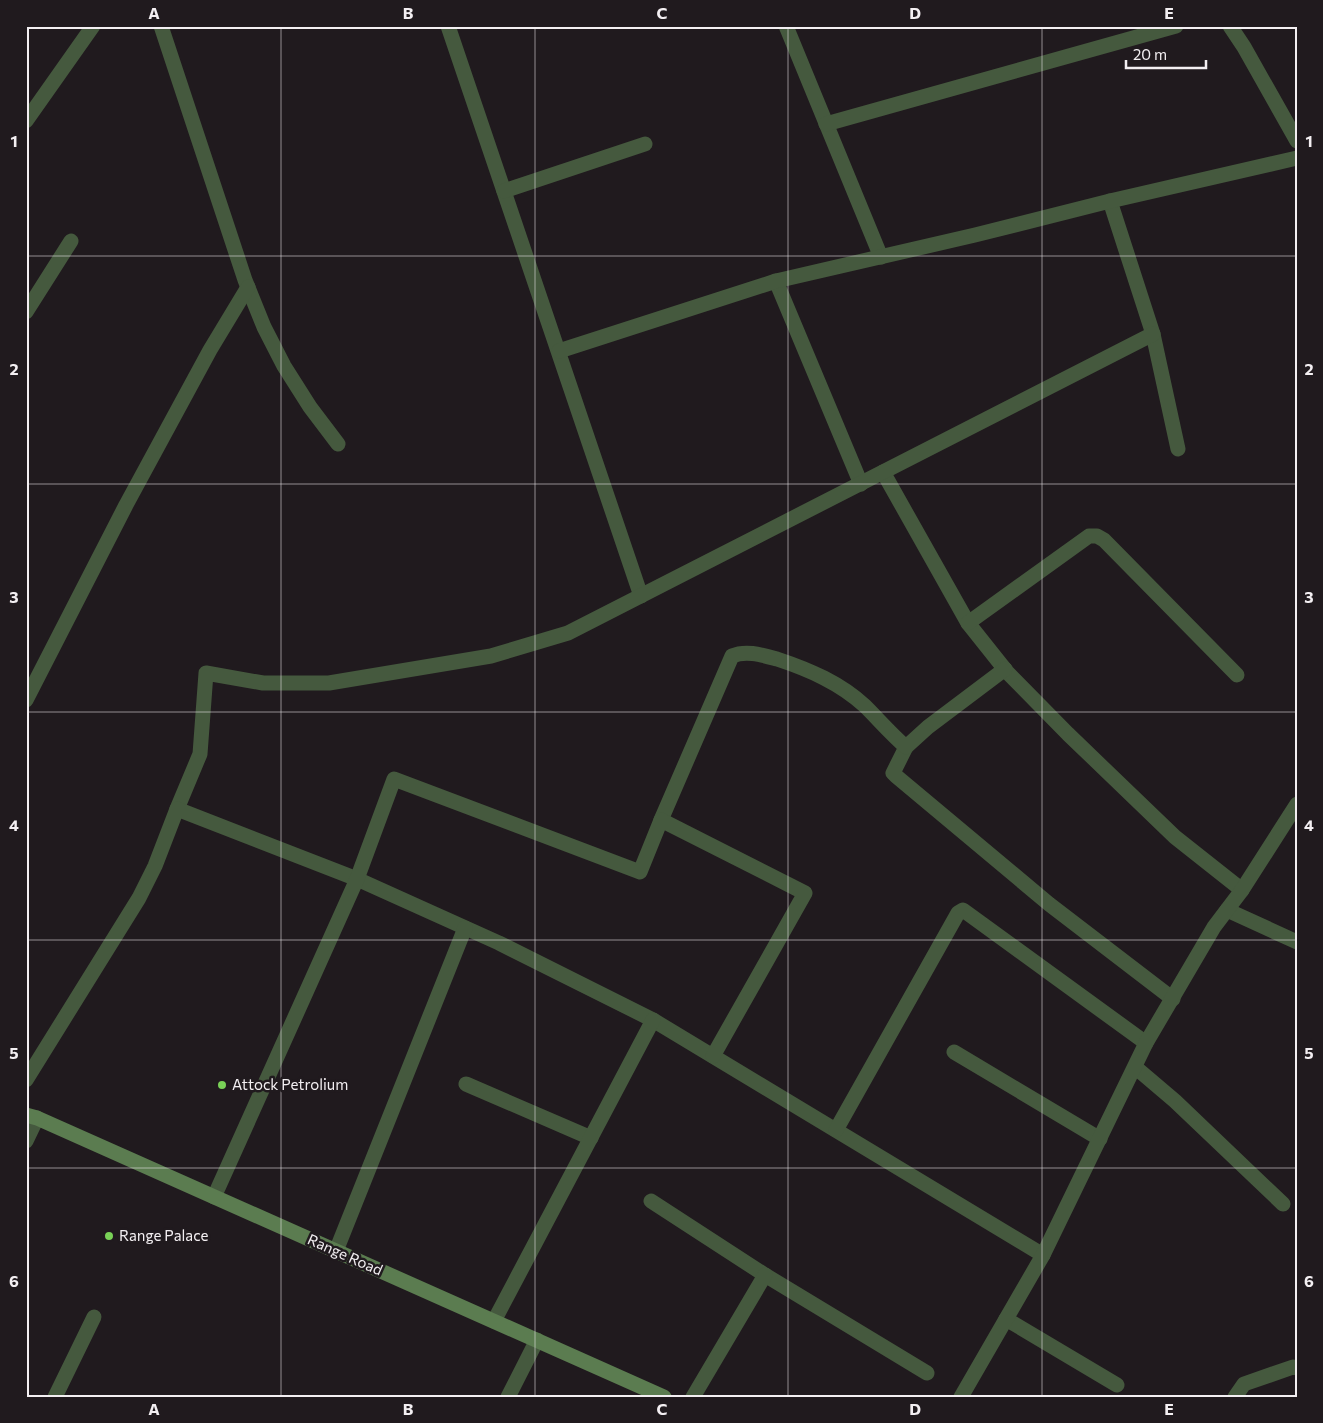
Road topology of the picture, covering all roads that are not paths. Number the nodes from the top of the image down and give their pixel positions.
1 (93, 26) edge
2 (161, 26) edge
3 (448, 26) edge
4 (786, 26) edge
5 (1176, 26) edge
6 (1230, 26) edge
7 (26, 121) edge
8 (826, 124) junction
9 (1297, 141) edge
10 (645, 144) dead end
11 (1297, 158) edge
12 (504, 192) junction
13 (1110, 201) junction
14 (71, 241) dead end
15 (882, 257) junction
16 (776, 281) junction
17 (248, 288) junction
18 (26, 312) edge
19 (1153, 334) junction
20 (559, 351) junction
21 (338, 444) dead end
22 (1178, 449) dead end
23 (883, 472) junction
24 (861, 484) junction
25 (641, 596) junction
26 (968, 623) junction
27 (1005, 669) junction
28 (1236, 675) dead end
29 (26, 700) edge
30 (906, 748) junction
31 (1297, 804) edge
32 (177, 809) junction
33 (661, 820) junction
34 (357, 879) junction
35 (1242, 890) junction
36 (1227, 910) junction
37 (465, 928) junction
38 (1297, 942) edge
39 (1173, 999) junction
40 (653, 1020) junction
41 (1146, 1043) junction
42 (954, 1052) dead end
43 (714, 1056) junction
44 (1135, 1067) junction
45 (26, 1080) edge
46 (466, 1084) dead end
47 (32, 1116) edge
48 (836, 1130) junction
49 (591, 1138) junction
50 (1100, 1139) junction
51 (26, 1141) edge
52 (214, 1197) junction
53 (651, 1201) dead end
54 (1283, 1204) dead end
55 (336, 1251) junction
56 (1043, 1255) junction
57 (765, 1275) junction
58 (94, 1317) dead end
59 (1006, 1319) junction
60 (494, 1321) junction
61 (537, 1340) junction
62 (1297, 1368) edge
63 (927, 1373) dead end
64 (1116, 1385) dead end
65 (55, 1397) edge
66 (508, 1397) edge
67 (664, 1397) edge
68 (693, 1397) edge
69 (961, 1397) edge
70 (1235, 1397) edge

1 - 7 street
2 - 17 street
3 - 12 street
4 - 8 street
5 - 8 street
6 - 9 street
8 - 15 street
10 - 12 street
11 - 13 street
12 - 20 street
13 - 15 street
13 - 19 street
14 - 18 street
15 - 16 street
16 - 20 street
16 - 24 street
17 - 21 street
17 - 29 street
19 - 22 street
19 - 23 street
20 - 25 street
23 - 24 street
23 - 26 street
24 - 25 street
25 - 32 street
26 - 27 street
26 - 28 street
27 - 30 street
27 - 35 street
30 - 33 street
30 - 39 street
31 - 35 street
32 - 34 street
32 - 45 street
33 - 34 street
33 - 43 street
34 - 37 street
34 - 52 street
35 - 36 street
36 - 38 street
36 - 39 street
37 - 40 street
37 - 55 street
39 - 41 street
40 - 43 street
40 - 49 street
41 - 44 street
41 - 48 street
42 - 50 street
43 - 48 street
44 - 50 street
44 - 54 street
46 - 49 street
47 - 51 street
47 - 52 main road, Range Road
48 - 56 street
49 - 60 street
50 - 56 street
52 - 55 main road, Range Road
53 - 57 street
55 - 60 main road, Range Road
56 - 59 street
57 - 63 street
57 - 68 street
58 - 65 street
59 - 64 street
59 - 69 street
60 - 61 main road, Range Road
61 - 66 street
61 - 67 main road, Range Road
62 - 70 street

